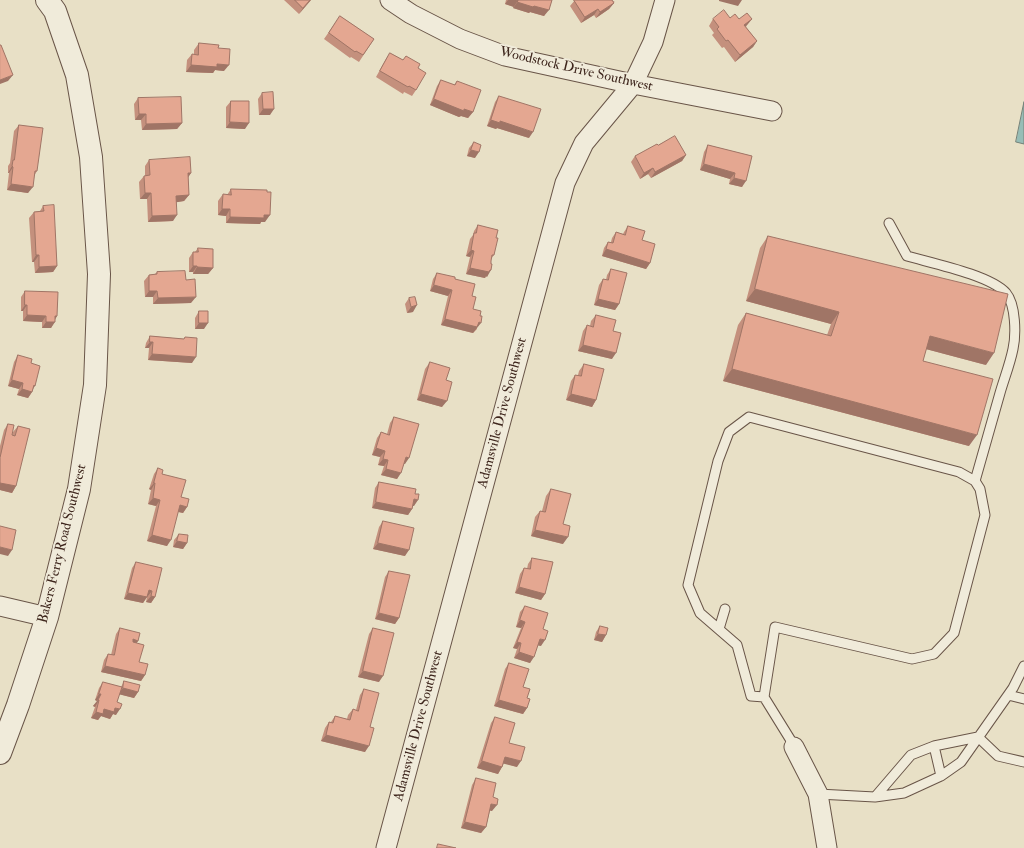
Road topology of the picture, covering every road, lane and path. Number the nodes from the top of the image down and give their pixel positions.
1 (47, 0) edge
2 (390, 0) edge
3 (665, 0) edge
4 (633, 84) junction
5 (772, 111) dead end
6 (889, 223) dead end
7 (975, 481) junction
8 (0, 606) edge
9 (725, 609) dead end
10 (47, 617) junction
11 (719, 629) junction
12 (1024, 666) edge
13 (1008, 695) junction
14 (764, 697) junction
15 (1024, 699) edge
16 (978, 737) junction
17 (934, 746) junction
18 (794, 747) joint
19 (0, 753) edge
20 (1024, 762) edge
21 (941, 776) junction
22 (818, 794) junction
23 (875, 797) junction
24 (386, 848) edge
25 (827, 848) edge

1 - 10 street, Bakers Ferry Road Southwest
2 - 4 street, Woodstock Drive Southwest
3 - 4 street, Adamsville Drive Southwest
4 - 5 street, Woodstock Drive Southwest
4 - 24 street, Adamsville Drive Southwest
6 - 7 lane
7 - 11 lane
7 - 14 lane
8 - 10 street
9 - 11 lane
10 - 19 street, Bakers Ferry Road Southwest
11 - 14 lane
12 - 13 lane
13 - 15 lane
13 - 16 lane
14 - 18 lane
16 - 17 lane
16 - 20 lane
16 - 21 lane
17 - 21 lane
17 - 23 lane
18 - 22 street
21 - 23 lane
22 - 23 lane
22 - 25 street

